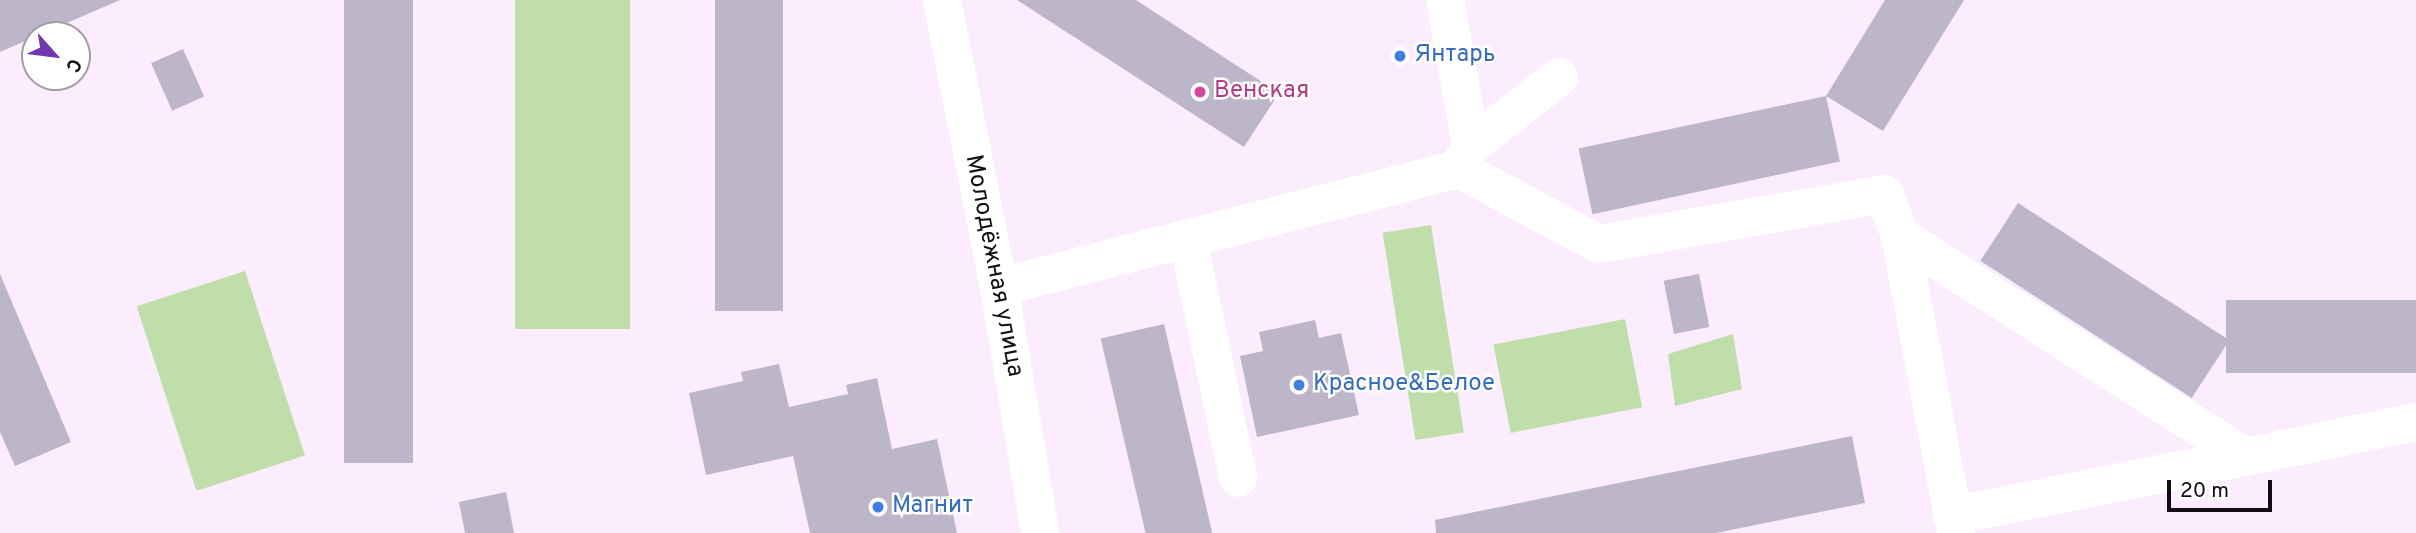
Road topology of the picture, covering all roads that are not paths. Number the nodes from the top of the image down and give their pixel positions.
1 (942, 0) edge
2 (1445, 0) edge
3 (1559, 77) dead end
4 (1465, 157) junction
5 (1900, 236) junction
6 (1188, 240) junction
7 (999, 287) junction
8 (2416, 422) edge
9 (2245, 457) junction
10 (1238, 478) dead end
11 (1954, 525) edge
12 (1040, 533) edge

1 - 7 street, Молодёжная улица
2 - 4 street
3 - 4 street
4 - 5 street
4 - 6 street
5 - 9 street
5 - 11 street
6 - 7 street
6 - 10 street
7 - 12 street, Молодёжная улица
8 - 9 street
9 - 11 street

